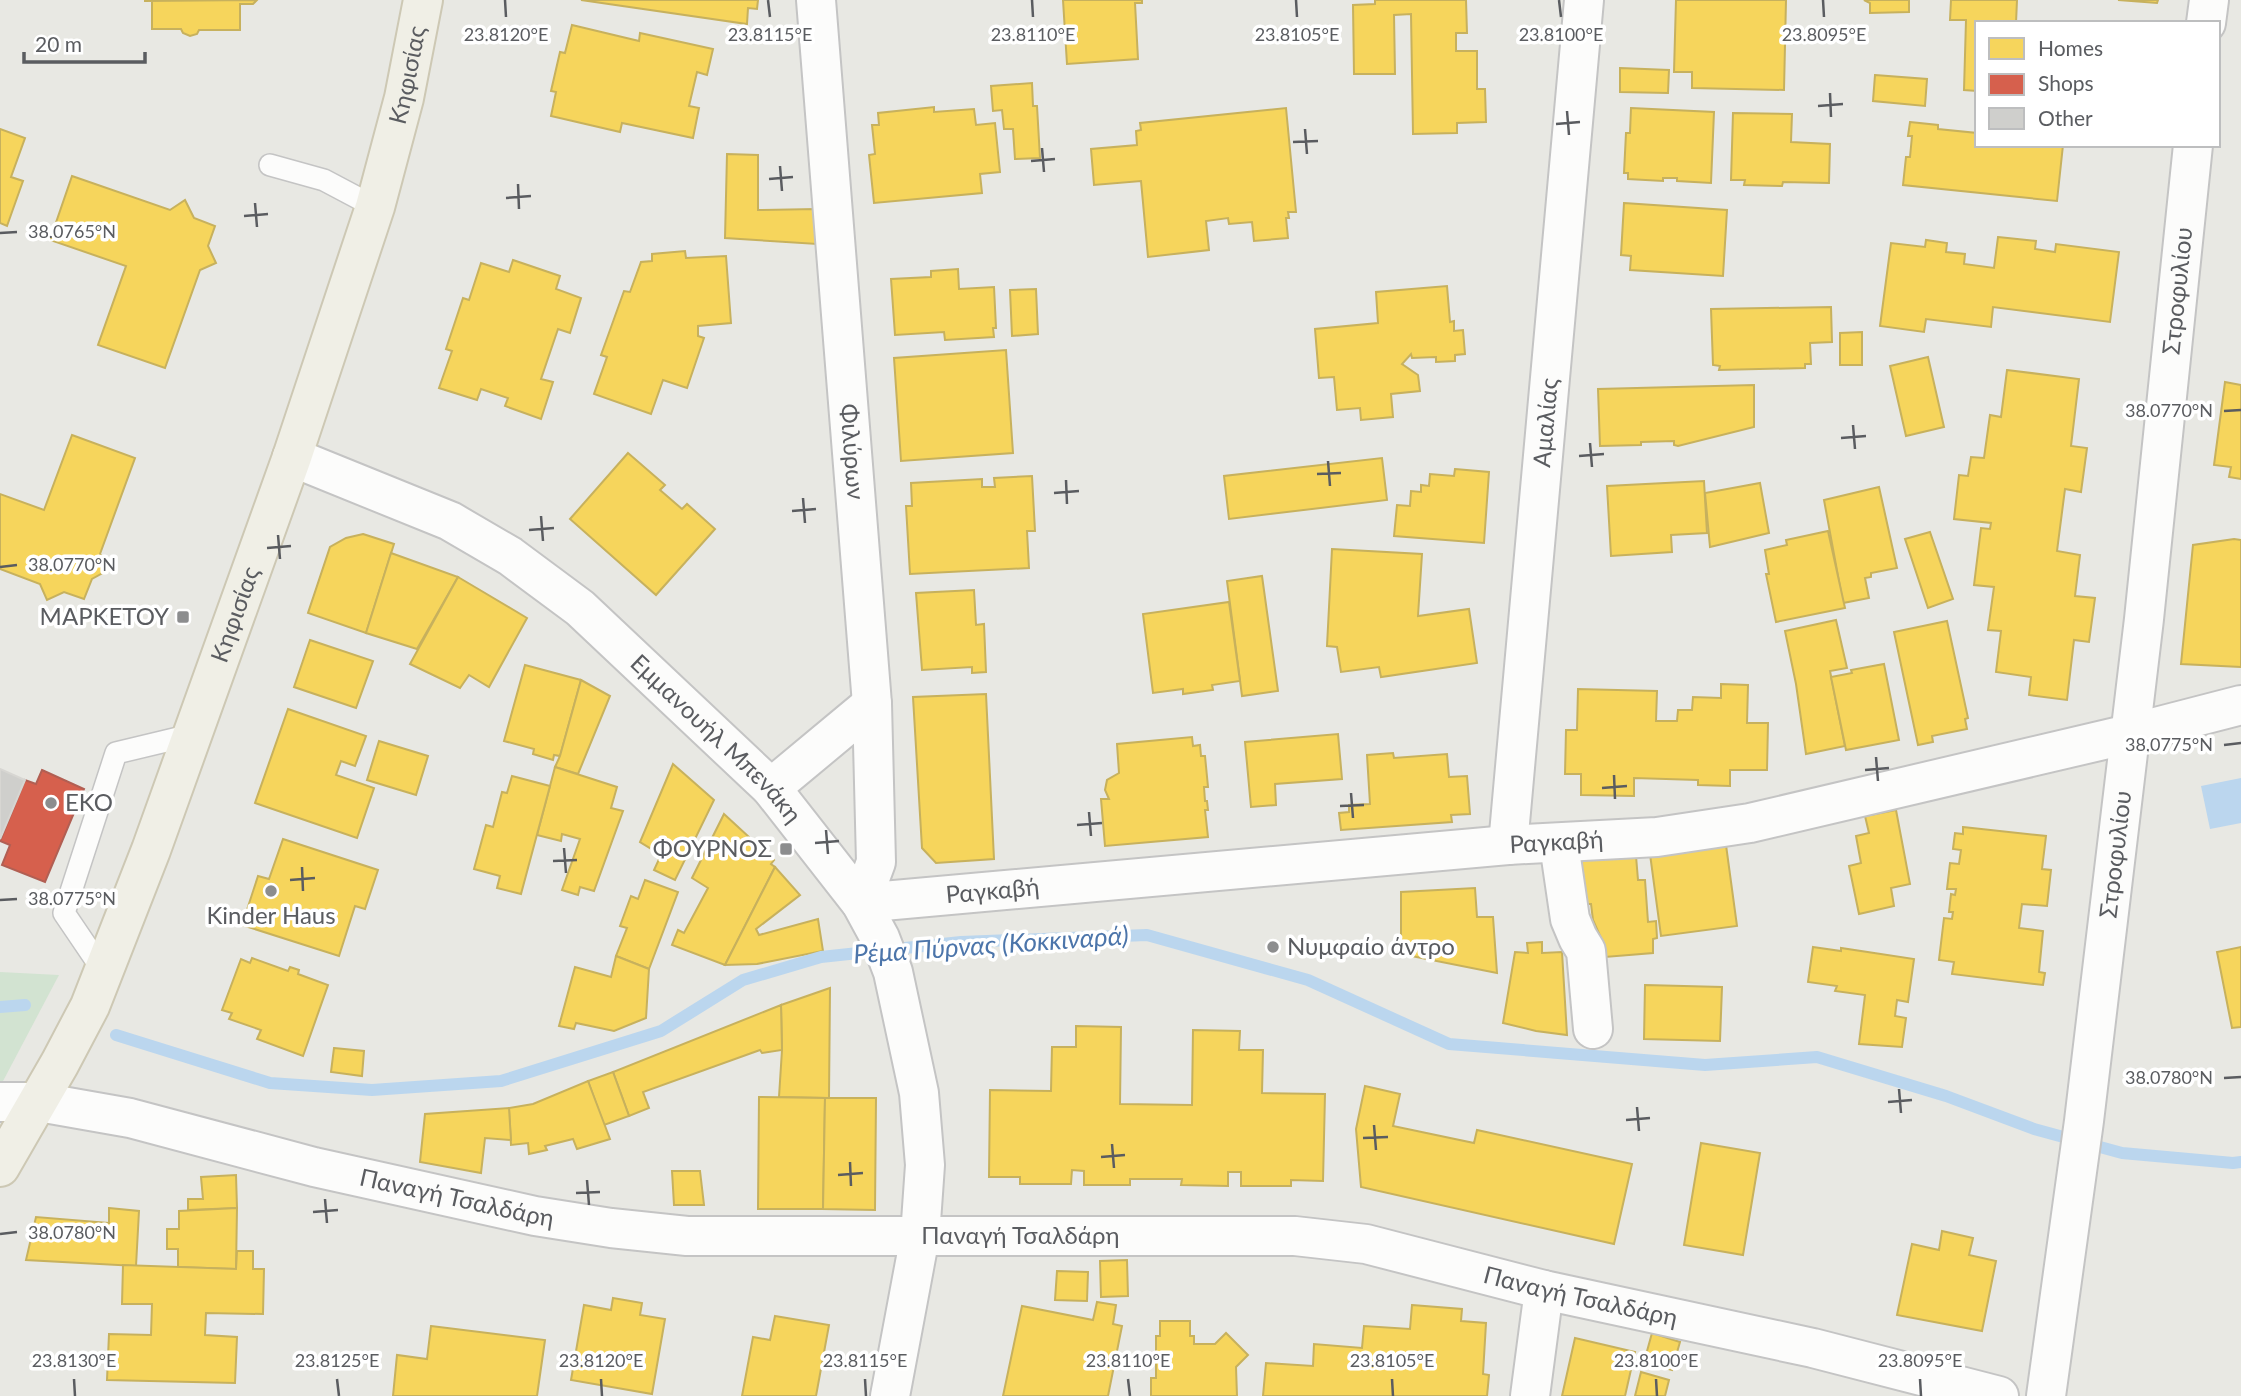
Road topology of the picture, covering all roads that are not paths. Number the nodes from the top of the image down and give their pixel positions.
1 (423, 0) edge
2 (816, 0) edge
3 (1584, 0) edge
4 (2209, 0) edge
5 (2206, 21) edge
6 (2193, 147) edge
7 (271, 165) dead end
8 (375, 207) junction
9 (292, 457) junction
10 (873, 704) junction
11 (2241, 705) edge
12 (2129, 734) junction
13 (191, 735) junction
14 (771, 788) junction
15 (1559, 844) junction
16 (1508, 845) junction
17 (861, 903) junction
18 (97, 989) junction
19 (1593, 1029) dead end
20 (0, 1102) edge
21 (38, 1102) junction
22 (0, 1167) edge
23 (920, 1236) junction
24 (1544, 1290) junction
25 (890, 1396) edge
26 (1530, 1396) edge
27 (1999, 1396) edge
28 (2046, 1396) edge

1 - 8 main road, Κηφισίας
2 - 10 street, Φιλύρων
3 - 16 street, Αμαλίας
4 - 5 street
6 - 12 street, Στροφυλίου
7 - 8 lane
8 - 9 main road, Κηφισίας
9 - 13 main road, Κηφισίας
9 - 14 street, Εμμανουήλ Μπενάκη
10 - 14 street
10 - 17 street, Φιλύρων
11 - 12 street, Ραγκαβή
12 - 15 street, Ραγκαβή
12 - 28 street, Στροφυλίου
13 - 18 main road, Κηφισίας
13 - 18 lane
14 - 17 street, Εμμανουήλ Μπενάκη
15 - 16 street, Ραγκαβή
15 - 19 street
16 - 17 street, Ραγκαβή
17 - 23 street, Εμμανουήλ Μπενάκη
18 - 21 main road, Κηφισίας
20 - 21 street, Παναγή Τσαλδάρη
21 - 22 main road, Κηφισίας
21 - 23 street, Παναγή Τσαλδάρη
23 - 24 street, Παναγή Τσαλδάρη
23 - 25 street, Εμμανουήλ Μπενάκη
24 - 26 street
24 - 27 street, Παναγή Τσαλδάρη

